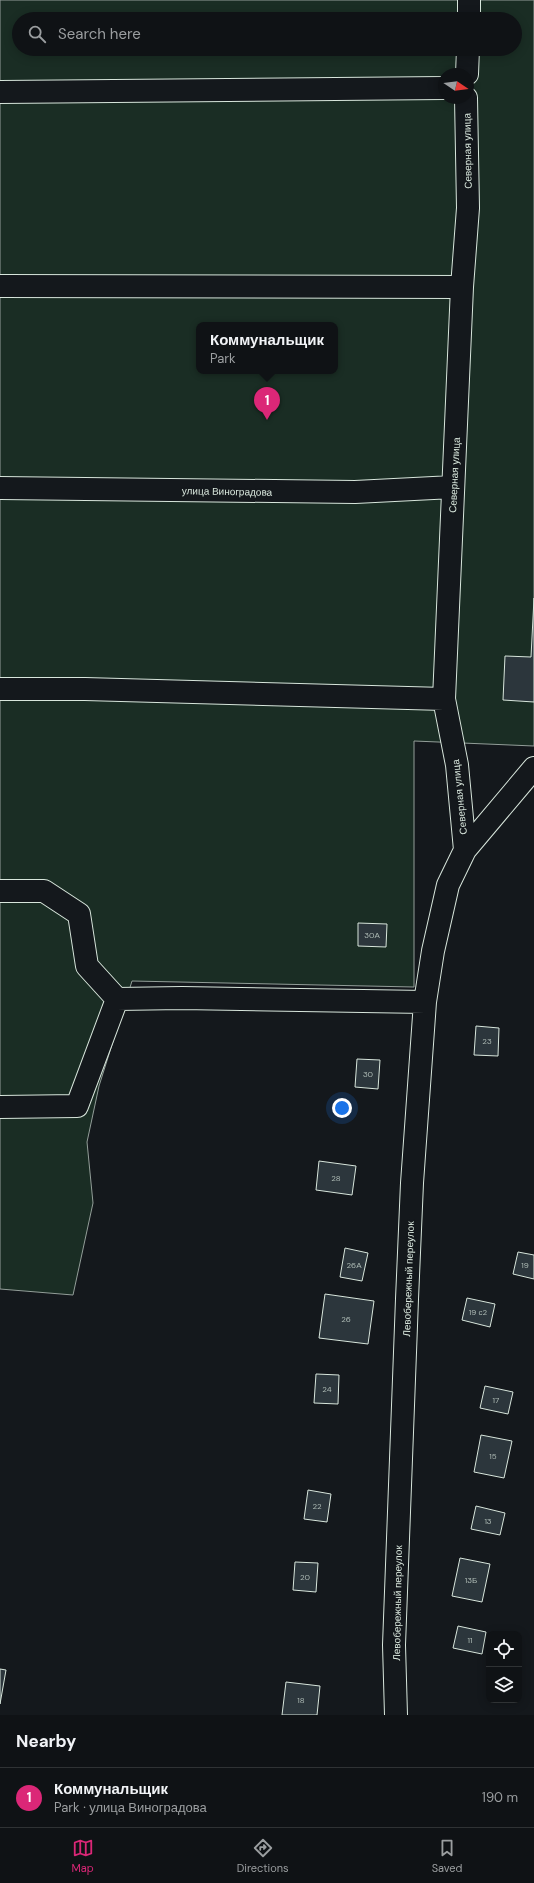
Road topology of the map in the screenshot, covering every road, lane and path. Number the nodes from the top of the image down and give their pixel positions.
1 (469, 0) edge
2 (469, 12) edge
3 (468, 56) edge
4 (467, 68) edge
5 (438, 88) edge
6 (0, 92) edge
7 (466, 104) edge
8 (0, 286) edge
9 (462, 287) junction
10 (453, 487) junction
11 (0, 488) edge
12 (0, 689) edge
13 (444, 699) junction
14 (534, 768) edge
15 (465, 850) junction
16 (0, 891) edge
17 (117, 998) junction
18 (426, 1002) junction
19 (0, 1107) edge
20 (396, 1715) edge

1 - 2 street
3 - 4 street
5 - 6 street
7 - 9 street, Северная улица
8 - 9 street
9 - 10 street, Северная улица
10 - 11 street, улица Виноградова
10 - 13 street, Северная улица
12 - 13 street
13 - 15 street, Северная улица
14 - 15 street, Левобережный переулок
15 - 18 street, Левобережный переулок
16 - 17 street
17 - 18 street
17 - 19 street
18 - 20 street, Левобережный переулок

